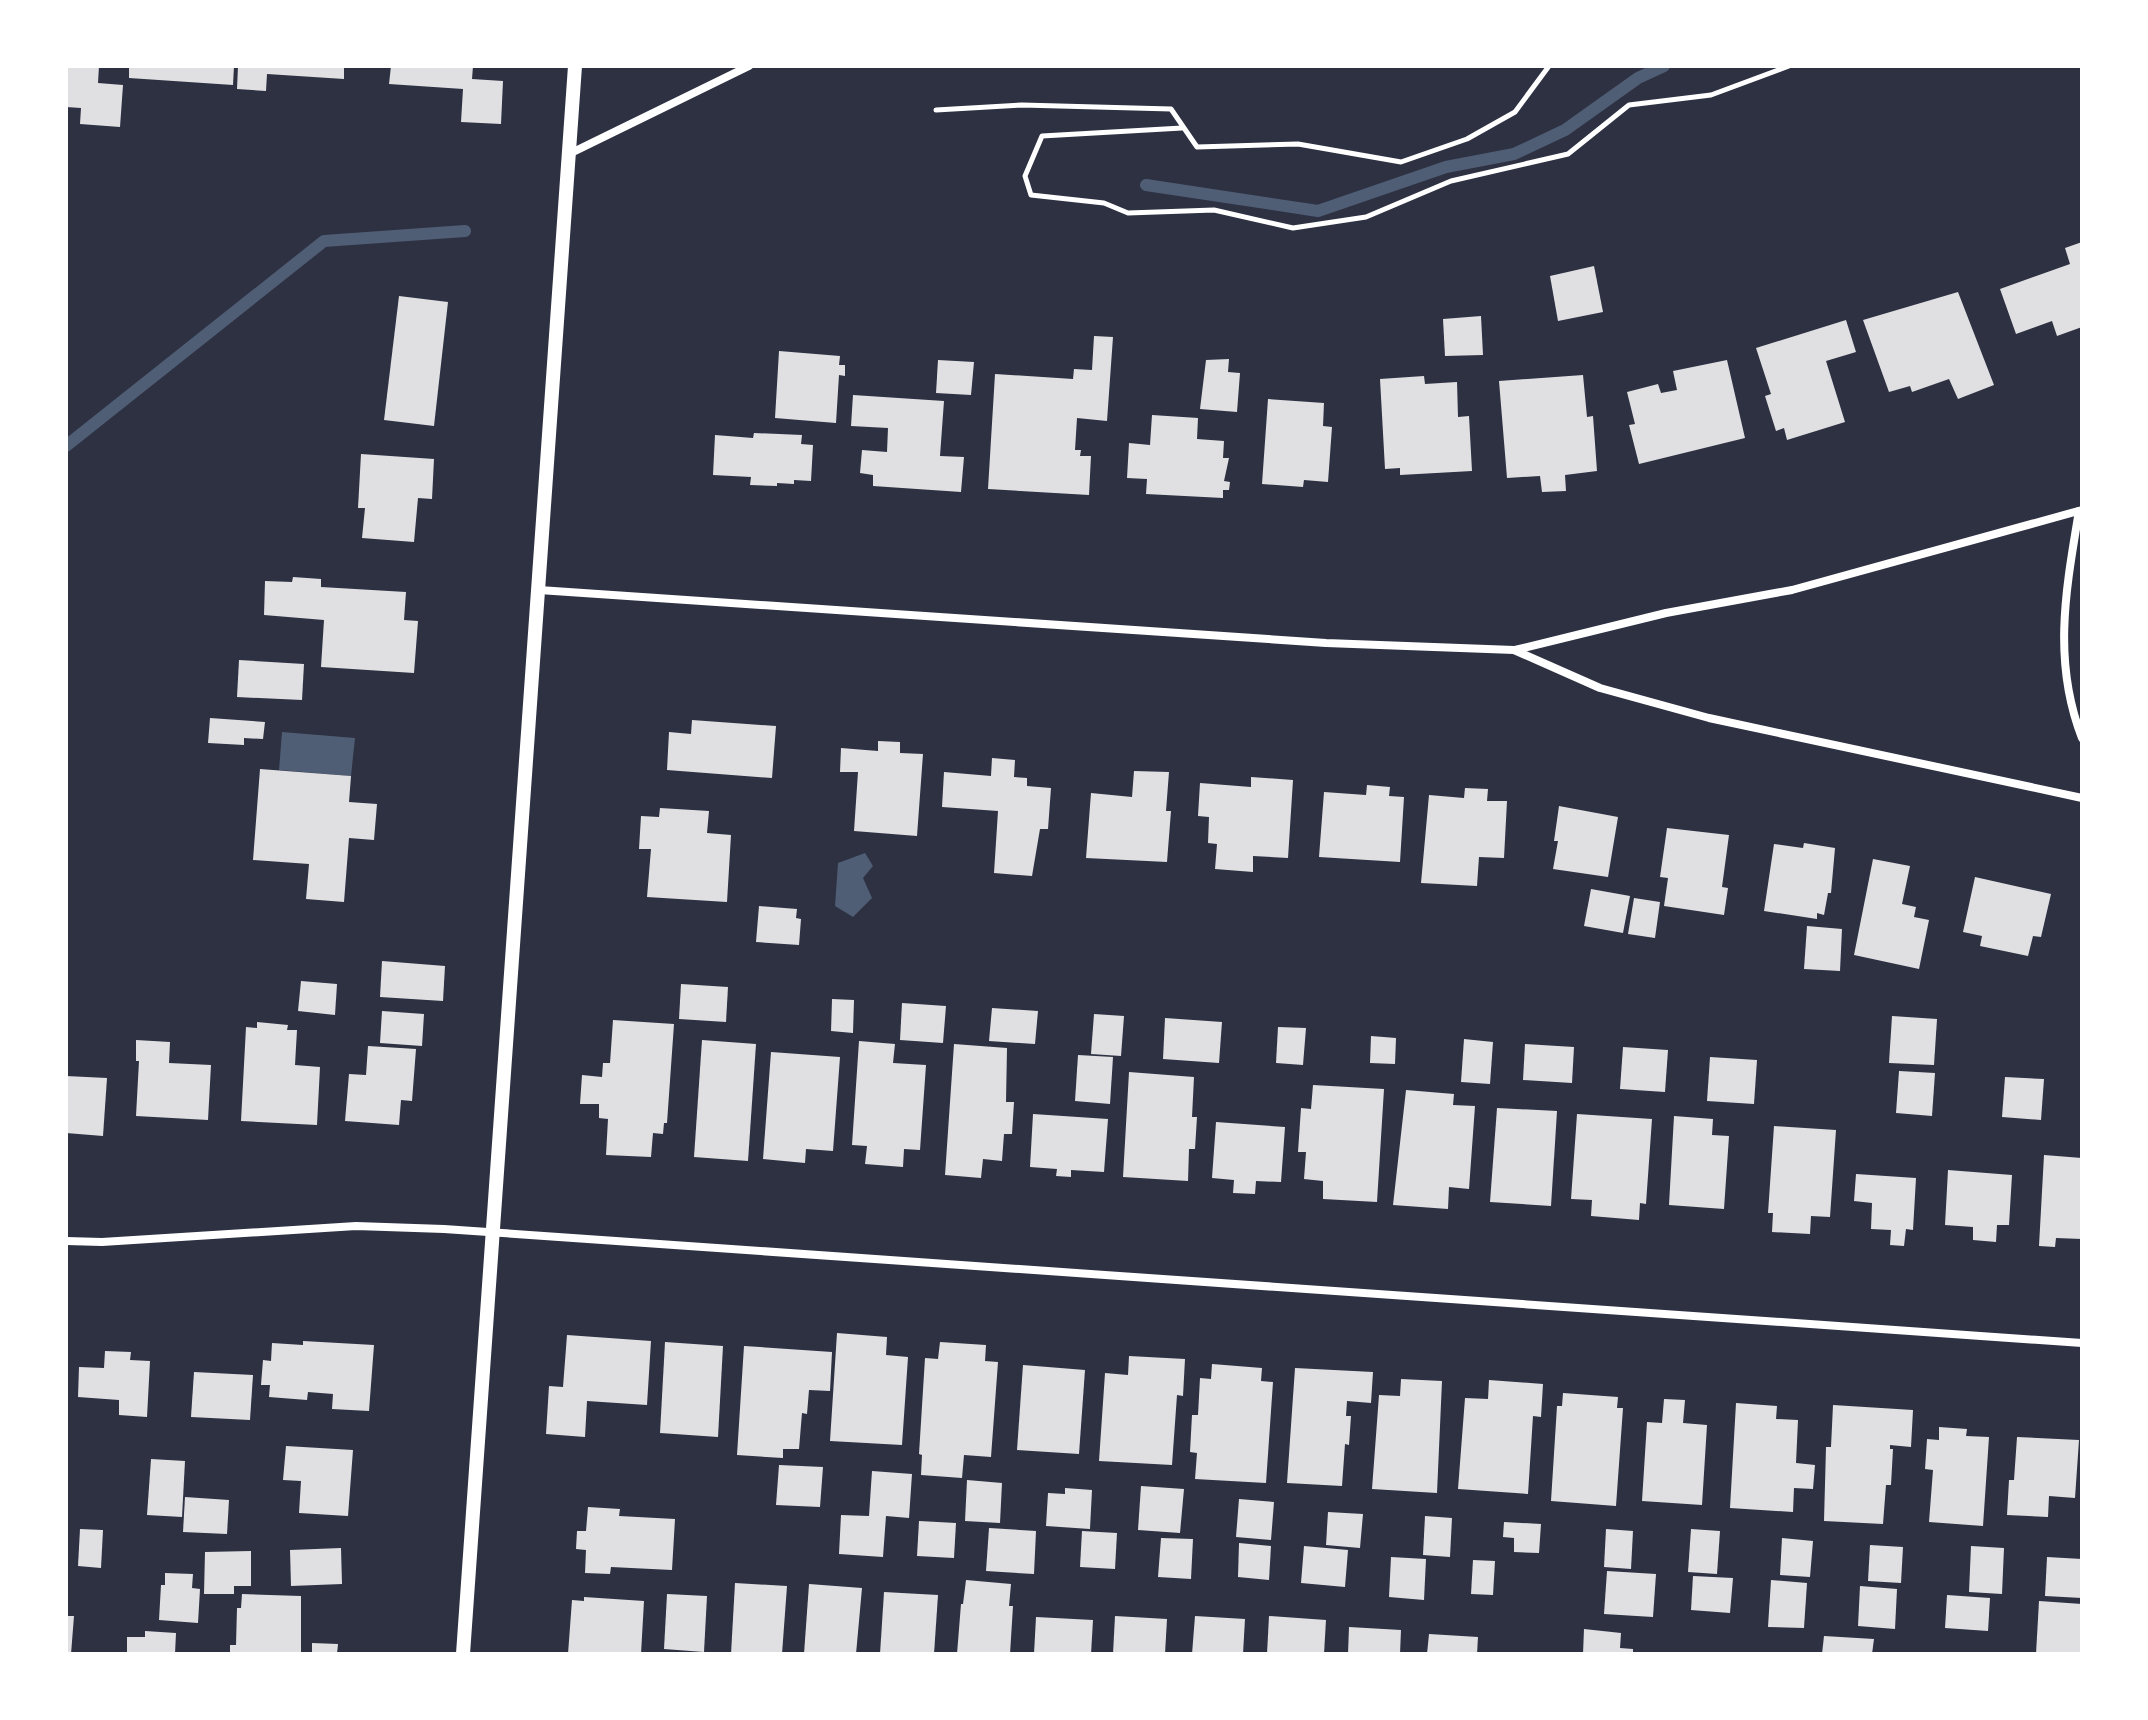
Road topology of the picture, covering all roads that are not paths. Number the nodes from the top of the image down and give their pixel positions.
1 (575, 66) edge
2 (749, 66) edge
3 (569, 154) junction
4 (2081, 510) edge
5 (539, 590) junction
6 (1514, 650) junction
7 (2082, 738) edge
8 (2082, 798) edge
9 (494, 1232) junction
10 (66, 1241) edge
11 (2082, 1343) edge
12 (463, 1654) edge

1 - 3 street
2 - 3 street
3 - 5 street
4 - 6 street
4 - 7 street
5 - 6 street
5 - 9 street
6 - 8 street
9 - 10 street
9 - 11 street
9 - 12 street

